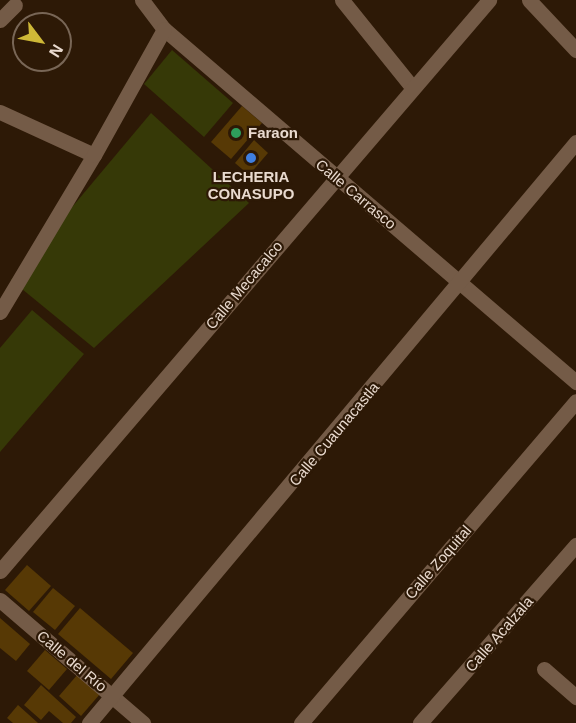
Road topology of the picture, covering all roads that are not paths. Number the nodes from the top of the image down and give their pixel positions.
1 (142, 0) edge
2 (489, 0) edge
3 (529, 0) edge
4 (345, 1) edge
5 (15, 5) dead end
6 (0, 20) edge
7 (164, 29) junction
8 (576, 50) edge
9 (412, 87) junction
10 (0, 112) edge
11 (576, 142) edge
12 (94, 155) junction
13 (336, 177) junction
14 (461, 282) junction
15 (0, 312) edge
16 (576, 382) edge
17 (576, 401) edge
18 (576, 545) edge
19 (0, 571) edge
20 (0, 600) edge
21 (544, 669) dead end
22 (114, 696) junction
23 (576, 697) edge
24 (89, 723) edge
25 (143, 723) edge
26 (301, 723) edge
27 (420, 723) edge

1 - 7 street, Calle Carrasco
2 - 9 street, Calle Mecacalco
3 - 8 street
4 - 9 street
5 - 6 street
7 - 12 street
7 - 13 street, Calle Carrasco
9 - 13 street, Calle Mecacalco
10 - 12 street
11 - 14 street, Calle Cuaunacastla
12 - 15 street
13 - 14 street, Calle Carrasco
13 - 19 street, Calle Mecacalco
14 - 16 street, Calle Carrasco
14 - 22 street, Calle Cuaunacastla
17 - 26 street, Calle Zoquital
18 - 27 street, Calle Acalzala
20 - 22 street, Calle del Río
21 - 23 street
22 - 24 street, Calle Cuaunacastla
22 - 25 street, Calle del Río

